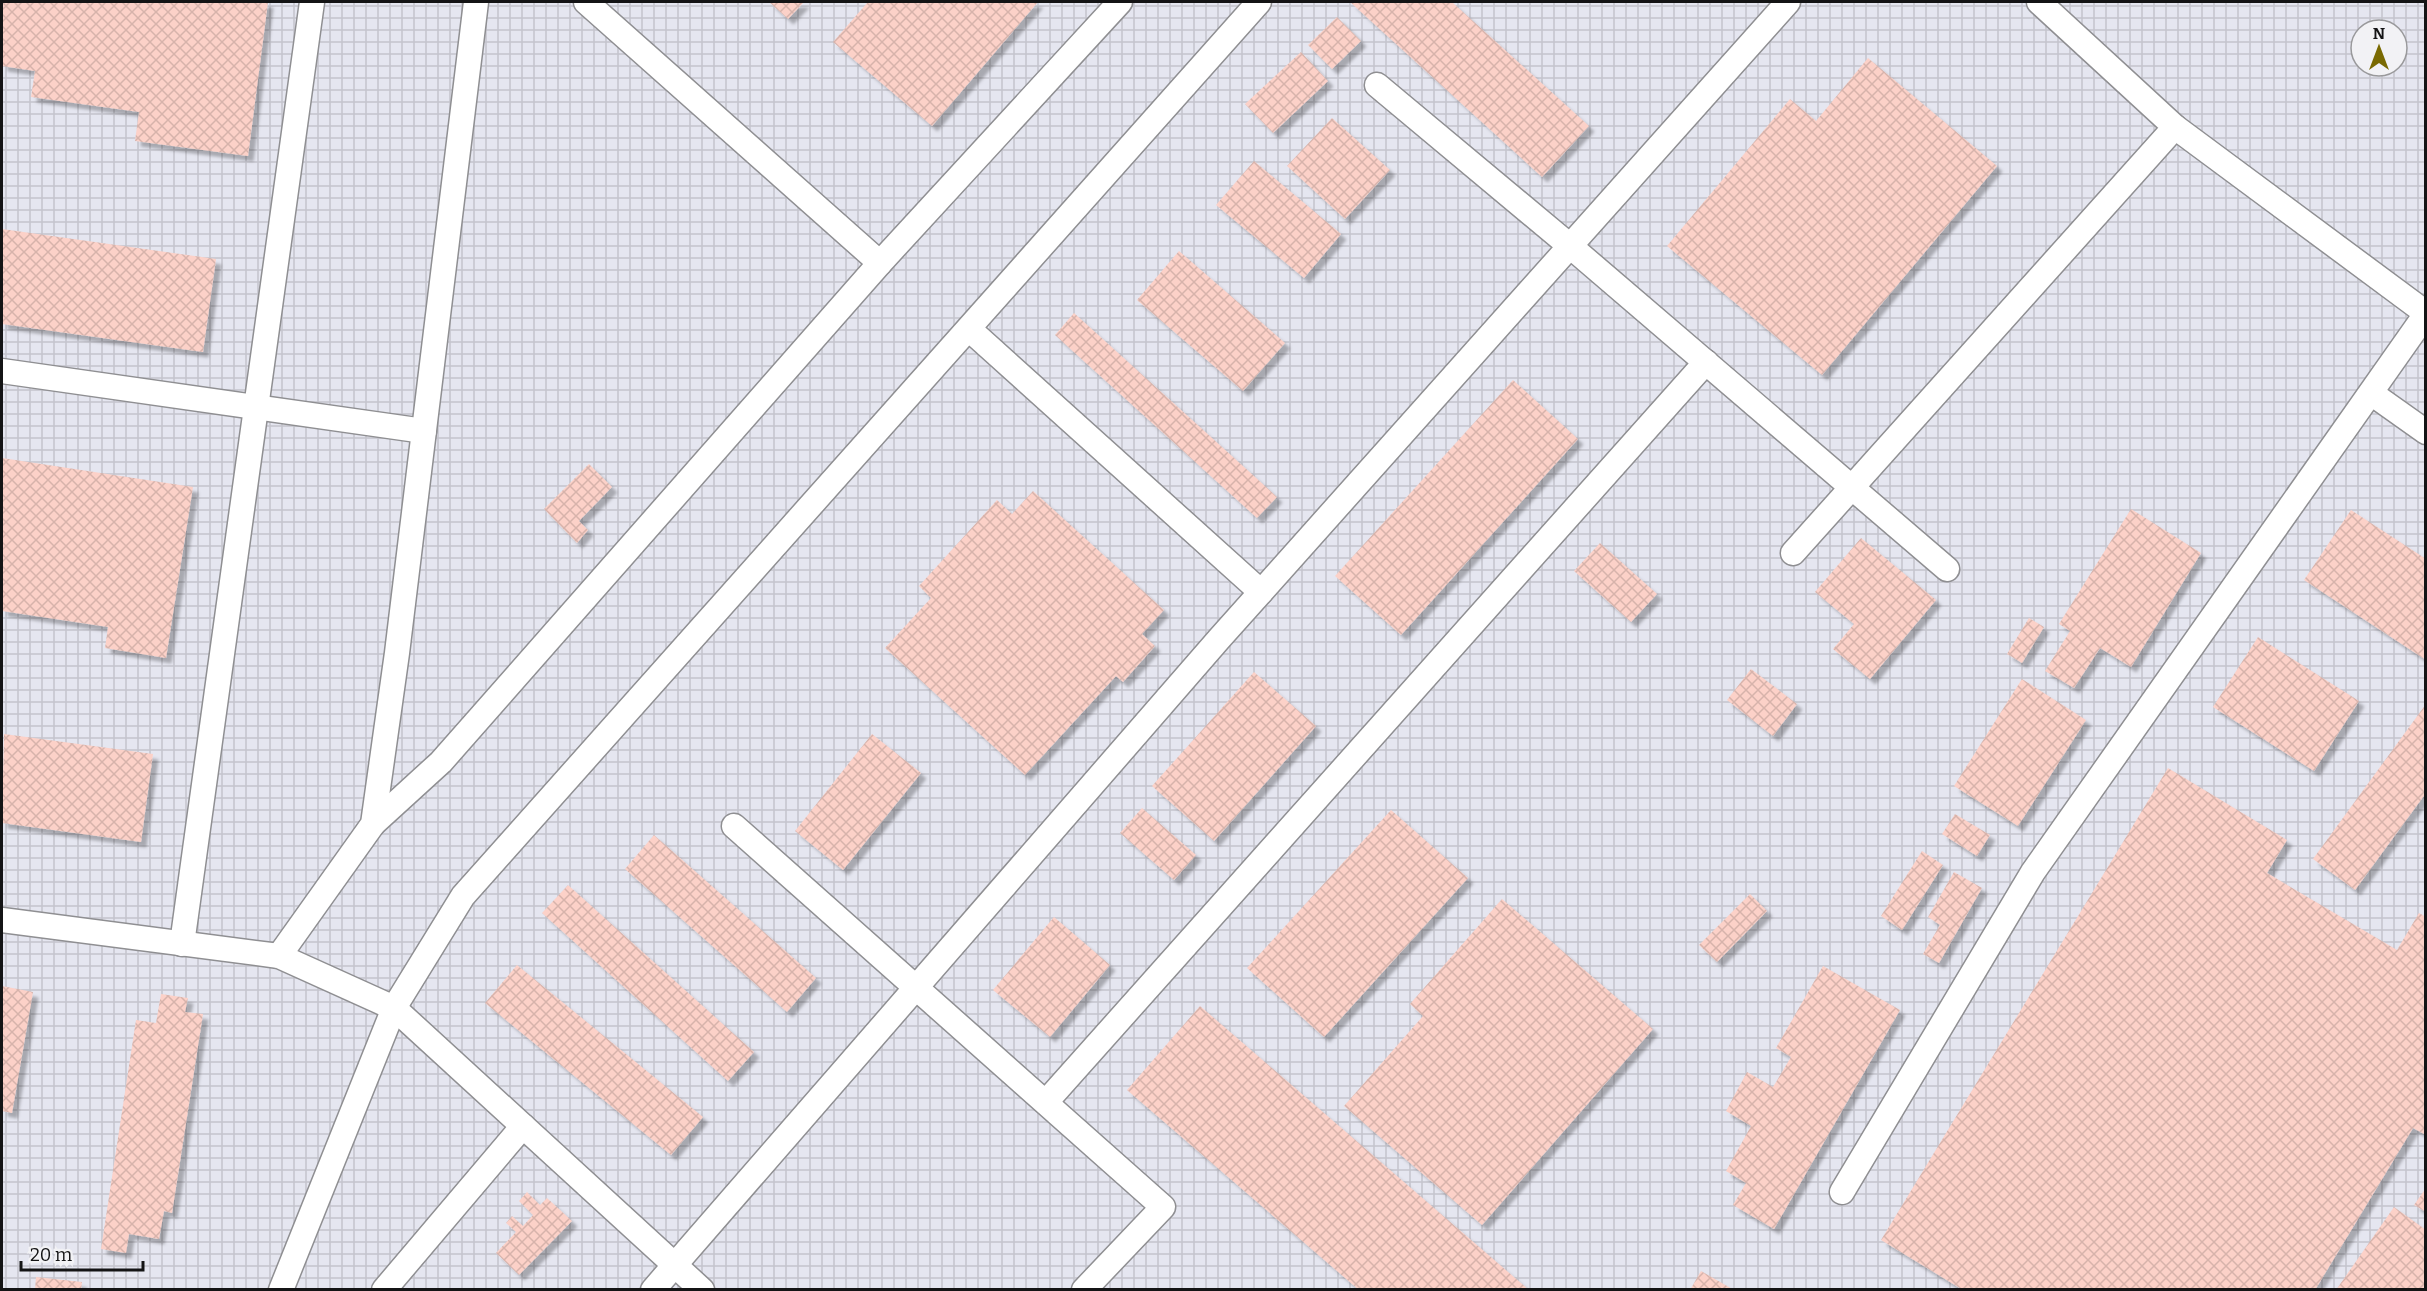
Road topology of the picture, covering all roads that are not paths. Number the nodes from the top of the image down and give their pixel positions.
1 (312, 2) edge
2 (476, 2) edge
3 (586, 2) edge
4 (1120, 2) edge
5 (1258, 2) edge
6 (1788, 2) edge
7 (2039, 2) edge
8 (1377, 85) dead end
9 (2175, 127) junction
10 (1570, 246) junction
11 (880, 263) junction
12 (2426, 314) edge
13 (969, 329) junction
14 (1706, 363) junction
15 (2, 371) edge
16 (2370, 393) junction
17 (256, 406) junction
18 (424, 431) junction
19 (2426, 432) edge
20 (1851, 488) junction
21 (1793, 553) dead end
22 (1947, 569) dead end
23 (1261, 592) junction
24 (373, 824) junction
25 (734, 826) dead end
26 (2, 920) edge
27 (182, 944) junction
28 (279, 956) junction
29 (917, 987) junction
30 (394, 1008) junction
31 (1046, 1102) junction
32 (523, 1126) junction
33 (1842, 1192) dead end
34 (675, 1265) junction
35 (281, 1290) edge
36 (384, 1290) edge
37 (653, 1290) edge
38 (702, 1290) edge
39 (1084, 1290) edge

1 - 17 lane
2 - 18 lane
3 - 11 lane
4 - 11 lane
5 - 13 lane
6 - 10 lane
7 - 9 lane
8 - 10 lane
9 - 12 lane
9 - 20 lane
10 - 14 lane
10 - 23 lane
11 - 24 lane
12 - 16 lane
13 - 23 lane
13 - 30 lane
14 - 20 lane
14 - 31 lane
15 - 17 lane
16 - 19 lane
16 - 33 lane
17 - 18 lane
17 - 27 lane
18 - 24 lane
20 - 21 lane
20 - 22 lane
23 - 29 lane
24 - 28 lane
25 - 29 lane
26 - 27 lane
27 - 28 lane
28 - 30 lane
29 - 31 lane
29 - 34 lane
30 - 32 lane
30 - 35 lane
31 - 39 lane
32 - 34 lane
32 - 36 lane
34 - 37 lane
34 - 38 lane

